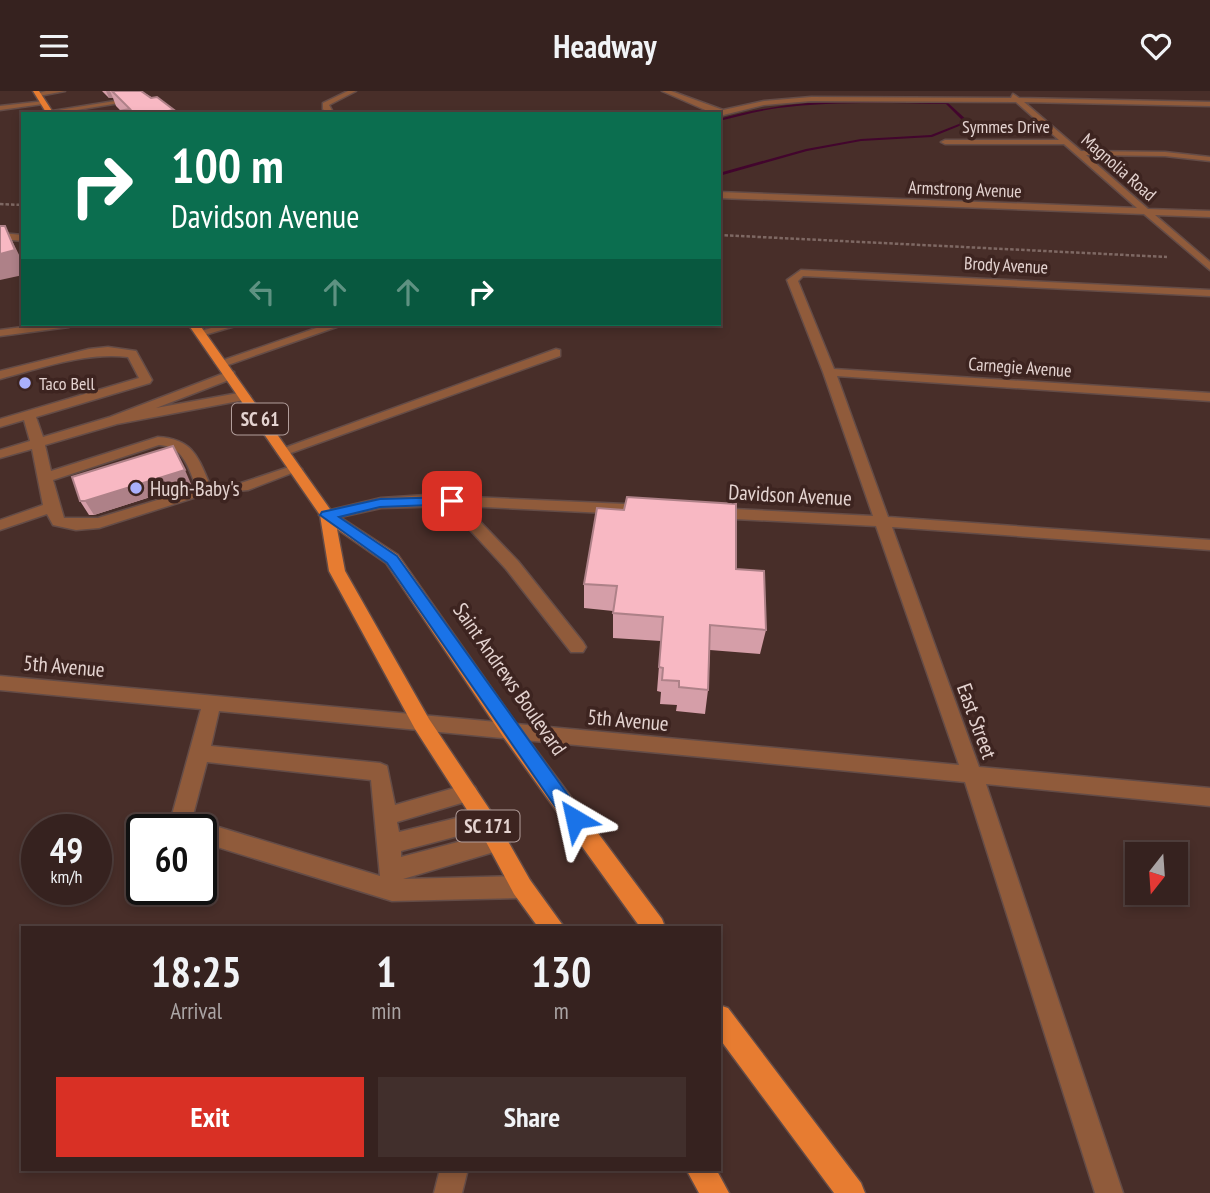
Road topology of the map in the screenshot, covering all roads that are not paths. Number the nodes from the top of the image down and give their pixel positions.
1 (62, 91) edge
2 (353, 91) edge
3 (665, 91) edge
4 (1008, 91) edge
5 (37, 93) edge
6 (145, 99) edge
7 (1016, 99) junction
8 (43, 102) junction
9 (1210, 104) edge
10 (0, 108) edge
11 (50, 112) edge
12 (54, 112) edge
13 (329, 112) edge
14 (717, 112) edge
15 (721, 113) edge
16 (945, 142) dead end
17 (1068, 142) junction
18 (1080, 153) junction
19 (1210, 159) edge
20 (721, 195) edge
21 (1146, 211) junction
22 (1210, 214) edge
23 (0, 236) edge
24 (21, 238) edge
25 (1210, 267) edge
26 (801, 273) joint
27 (1210, 293) edge
28 (54, 326) edge
29 (216, 326) edge
30 (290, 326) edge
31 (332, 326) edge
32 (197, 328) edge
33 (0, 333) edge
34 (298, 336) junction
35 (556, 353) dead end
36 (221, 363) junction
37 (828, 372) junction
38 (0, 375) edge
39 (230, 375) junction
40 (244, 396) junction
41 (1210, 397) edge
42 (29, 415) junction
43 (115, 420) junction
44 (0, 423) edge
45 (38, 443) junction
46 (283, 451) junction
47 (0, 454) edge
48 (295, 469) junction
49 (46, 477) junction
50 (205, 490) junction
51 (452, 501) junction
52 (51, 507) junction
53 (659, 511) edge
54 (700, 512) edge
55 (327, 515) junction
56 (880, 520) junction
57 (0, 525) edge
58 (1210, 545) edge
59 (577, 647) dead end
60 (0, 683) edge
61 (212, 703) junction
62 (422, 724) junction
63 (511, 732) junction
64 (199, 753) junction
65 (972, 774) junction
66 (468, 793) junction
67 (1210, 797) edge
68 (183, 814) edge
69 (387, 816) junction
70 (485, 820) junction
71 (217, 836) edge
72 (496, 842) junction
73 (390, 844) junction
74 (392, 880) junction
75 (522, 887) junction
76 (551, 926) edge
77 (653, 926) edge
78 (721, 1020) edge
79 (454, 1171) edge
80 (702, 1171) edge
81 (448, 1193) edge
82 (715, 1193) edge
83 (851, 1193) edge
84 (1109, 1193) edge

1 - 5 street
2 - 13 street
3 - 14 street
4 - 7 street, Magnolia Road
5 - 8 main road
6 - 12 street
7 - 9 street
7 - 15 street
7 - 17 street, Magnolia Road
8 - 10 street
8 - 11 main road
16 - 17 street, Symmes Drive
17 - 18 street, Magnolia Road
18 - 19 street
18 - 21 street, Magnolia Road
20 - 21 street, Armstrong Avenue
21 - 22 street, Armstrong Avenue
21 - 25 street, Magnolia Road
23 - 24 street
26 - 27 street, Brody Avenue
26 - 37 street, East Street
28 - 33 street
29 - 32 street
30 - 34 street
31 - 34 street
32 - 36 main road, Saint Andrews Boulevard / SC 61
34 - 36 street
35 - 46 street
36 - 39 main road, Saint Andrews Boulevard / SC 61
37 - 41 street, Carnegie Avenue
37 - 56 street, East Street
38 - 42 street
39 - 40 main road, Saint Andrews Boulevard / SC 61
39 - 43 street
40 - 43 street
40 - 46 main road, Saint Andrews Boulevard / SC 61
42 - 44 street
42 - 45 street
43 - 45 street
45 - 47 street
45 - 49 street
46 - 48 main road, Saint Andrews Boulevard / SC 61
48 - 50 street
48 - 55 main road, Saint Andrews Boulevard / SC 61
49 - 50 street
49 - 52 street
50 - 52 street
51 - 53 street
51 - 55 street
51 - 59 street
52 - 57 street
54 - 56 street, Davidson Avenue
55 - 62 main road, Saint Andrews Boulevard / SC 171
55 - 63 main road, Saint Andrews Boulevard
56 - 58 street, Davidson Avenue
56 - 65 street, East Street
60 - 61 street, 5th Avenue
61 - 62 street, 5th Avenue
61 - 64 street
62 - 63 street, 5th Avenue
62 - 66 main road, Saint Andrews Boulevard / SC 171
63 - 65 street, 5th Avenue
63 - 77 main road, Saint Andrews Boulevard
64 - 68 street
64 - 69 street
65 - 67 street, 5th Avenue
65 - 84 street, East Street
66 - 69 street
66 - 70 main road, Saint Andrews Boulevard / SC 171
69 - 73 street
70 - 72 main road, Saint Andrews Boulevard / SC 171
70 - 73 street
71 - 74 street
72 - 74 street
72 - 75 main road, Saint Andrews Boulevard / SC 171
73 - 74 street
74 - 75 street
75 - 76 main road, Saint Andrews Boulevard / SC 171
78 - 83 main road
79 - 81 street
80 - 82 main road

